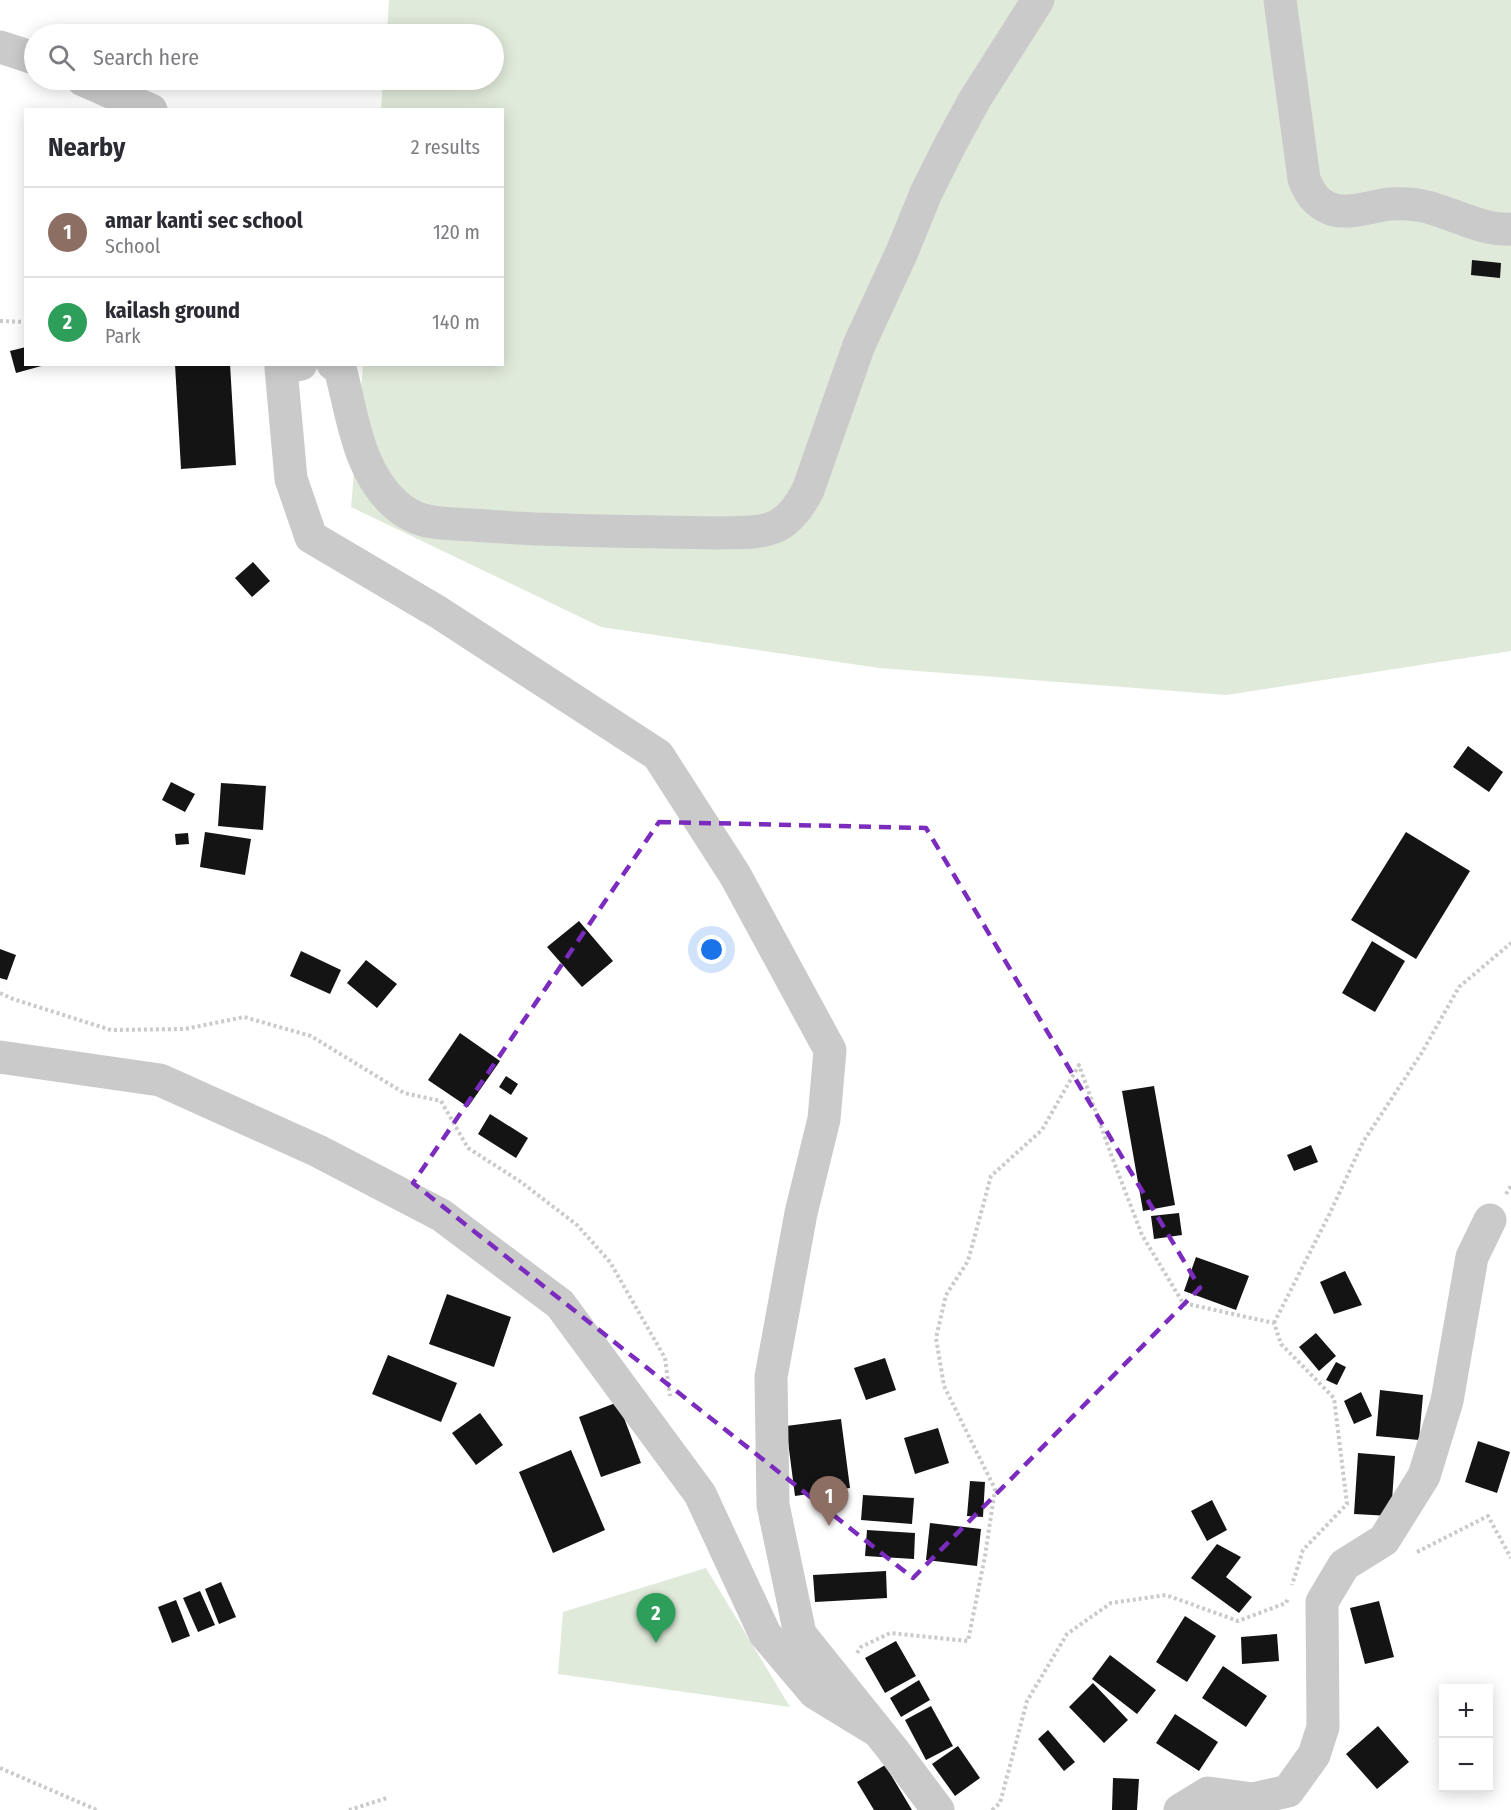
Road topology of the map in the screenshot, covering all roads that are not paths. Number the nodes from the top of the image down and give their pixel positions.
1 (1038, 0) edge
2 (1280, 0) edge
3 (0, 47) edge
4 (24, 55) edge
5 (106, 90) edge
6 (146, 108) edge
7 (1511, 229) edge
8 (287, 366) edge
9 (337, 366) edge
10 (0, 1057) edge
11 (1490, 1220) dead end
12 (879, 1732) junction
13 (938, 1810) edge
14 (1180, 1810) edge

1 - 9 street
2 - 7 street
3 - 4 street
5 - 6 street
8 - 12 street
10 - 12 street
11 - 14 street
12 - 13 street

